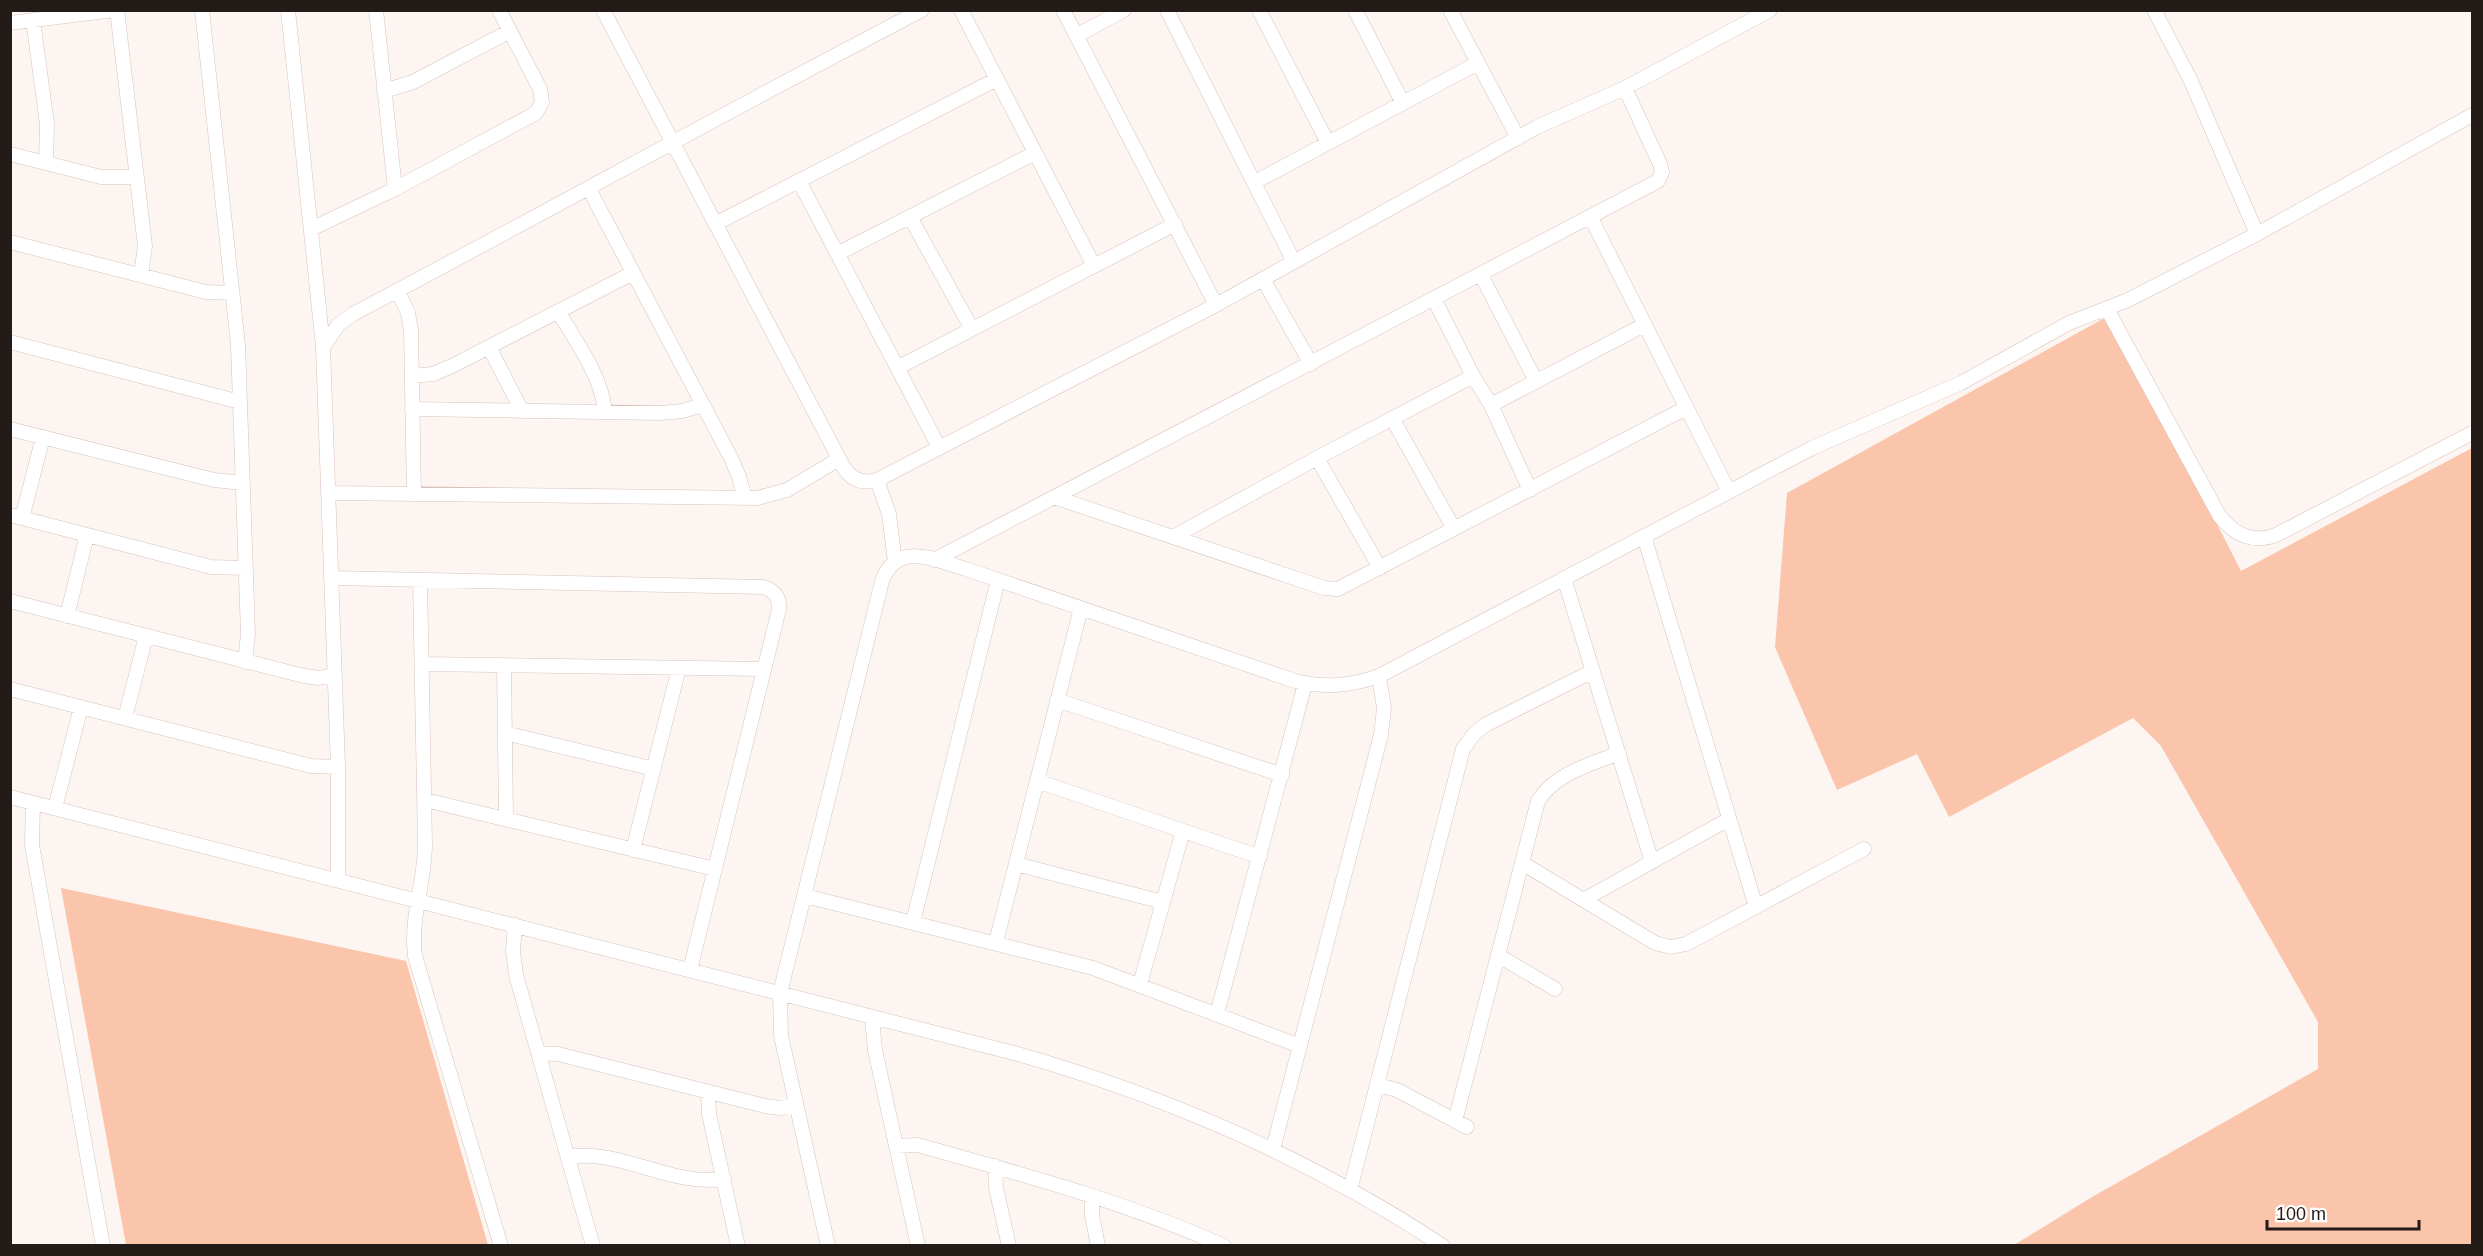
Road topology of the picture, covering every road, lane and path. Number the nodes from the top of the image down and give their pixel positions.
1 (116, 10) edge
2 (202, 10) edge
3 (288, 10) edge
4 (376, 10) edge
5 (499, 10) edge
6 (603, 10) edge
7 (922, 10) edge
8 (962, 10) edge
9 (1063, 10) edge
10 (1124, 10) edge
11 (1167, 10) edge
12 (1259, 10) edge
13 (1355, 10) edge
14 (1450, 10) edge
15 (1770, 10) edge
16 (2154, 10) edge
17 (33, 20) junction
18 (10, 23) edge
19 (510, 31) junction
20 (1076, 36) junction
21 (1478, 63) junction
22 (997, 79) junction
23 (1625, 88) junction
24 (384, 91) junction
25 (1403, 103) junction
26 (2472, 115) edge
27 (1518, 138) junction
28 (1328, 143) junction
29 (672, 144) junction
30 (1035, 153) junction
31 (10, 154) edge
32 (46, 163) junction
33 (136, 177) junction
34 (799, 181) junction
35 (1255, 182) junction
36 (395, 189) junction
37 (589, 189) junction
38 (910, 217) junction
39 (1591, 218) junction
40 (715, 224) junction
41 (1175, 224) junction
42 (311, 229) junction
43 (2257, 234) junction
44 (10, 242) edge
45 (837, 254) junction
46 (1294, 262) junction
47 (1094, 266) junction
48 (633, 273) junction
49 (141, 274) junction
50 (1481, 275) junction
51 (1263, 279) junction
52 (398, 291) junction
53 (232, 292) junction
54 (1434, 299) junction
55 (1216, 305) junction
56 (2107, 309) junction
57 (558, 311) junction
58 (1644, 325) junction
59 (972, 329) junction
60 (10, 342) edge
61 (323, 347) junction
62 (489, 347) junction
63 (1311, 363) junction
64 (897, 368) junction
65 (412, 376) junction
66 (1473, 376) junction
67 (1536, 381) junction
68 (240, 402) junction
69 (703, 405) junction
70 (1491, 405) junction
71 (1686, 408) junction
72 (412, 409) junction
73 (522, 411) junction
74 (605, 412) junction
75 (1392, 418) junction
76 (10, 429) edge
77 (2472, 433) edge
78 (43, 437) junction
79 (939, 447) junction
80 (1317, 458) junction
81 (839, 459) junction
82 (877, 480) junction
83 (243, 483) junction
84 (1530, 490) junction
85 (1729, 492) junction
86 (328, 493) junction
87 (414, 494) junction
88 (1054, 497) junction
89 (745, 498) junction
90 (16, 516) edge
91 (1454, 530) junction
92 (87, 535) junction
93 (1644, 536) junction
94 (1173, 537) junction
95 (934, 560) junction
96 (895, 562) junction
97 (246, 568) junction
98 (1380, 568) junction
99 (331, 578) junction
100 (1564, 578) junction
101 (420, 580) junction
102 (998, 580) junction
103 (10, 601) edge
104 (1081, 608) junction
105 (67, 616) junction
106 (146, 636) junction
107 (245, 662) junction
108 (422, 664) junction
109 (504, 665) junction
110 (679, 668) junction
111 (764, 669) junction
112 (1593, 671) junction
113 (334, 675) junction
114 (1378, 676) junction
115 (1305, 684) junction
116 (10, 689) edge
117 (1057, 700) junction
118 (81, 707) junction
119 (125, 718) junction
120 (505, 733) junction
121 (1619, 753) junction
122 (338, 767) junction
123 (654, 769) junction
124 (1282, 775) junction
125 (1037, 782) junction
126 (10, 797) edge
127 (424, 800) junction
128 (33, 803) junction
129 (55, 808) junction
130 (506, 819) junction
131 (1729, 819) junction
132 (1183, 831) junction
133 (1864, 849) dead end
134 (633, 850) junction
135 (1260, 857) junction
136 (1652, 862) junction
137 (1522, 863) junction
138 (1016, 864) junction
139 (714, 869) junction
140 (338, 880) junction
141 (805, 896) junction
142 (1585, 899) junction
143 (418, 900) junction
144 (1163, 902) junction
145 (1756, 907) junction
146 (913, 922) junction
147 (515, 925) junction
148 (996, 942) junction
149 (1499, 956) junction
150 (690, 970) junction
151 (1140, 984) junction
152 (1556, 988) dead end
153 (780, 993) junction
154 (1217, 1014) junction
155 (872, 1017) junction
156 (1300, 1046) junction
157 (538, 1053) junction
158 (1378, 1085) junction
159 (708, 1092) junction
160 (796, 1105) junction
161 (896, 1146) junction
162 (1273, 1149) junction
163 (568, 1157) junction
164 (995, 1166) junction
165 (724, 1179) junction
166 (1350, 1190) junction
167 (1092, 1196) junction
168 (103, 1245) edge
169 (501, 1245) edge
170 (593, 1245) edge
171 (738, 1245) edge
172 (828, 1245) edge
173 (918, 1245) edge
174 (1009, 1245) edge
175 (1098, 1245) edge
176 (1224, 1245) edge
177 (1443, 1245) edge

1 - 17 street
1 - 33 street
2 - 53 street
3 - 42 street
4 - 24 street
5 - 19 street
6 - 29 street
7 - 29 street
8 - 22 street
9 - 20 street
10 - 20 street
11 - 35 street
12 - 28 street
13 - 25 street
14 - 21 street
15 - 23 street
16 - 43 street
17 - 18 street
17 - 32 street
19 - 24 street
19 - 36 street
20 - 41 street
21 - 25 street
21 - 27 street
22 - 30 street
22 - 34 street
23 - 27 street
23 - 39 street
24 - 36 street
25 - 28 street
26 - 43 street
27 - 46 street
28 - 35 street
29 - 37 street
29 - 40 street
30 - 38 street
30 - 47 street
31 - 32 street
32 - 33 street
33 - 49 street
34 - 40 street
34 - 45 street
35 - 46 street
36 - 42 street
37 - 48 street
37 - 52 street
38 - 45 street
38 - 59 street
39 - 50 street
39 - 58 street
40 - 81 street
41 - 47 street
41 - 55 street
42 - 61 street
43 - 56 street
44 - 49 street
45 - 64 street
46 - 51 street
47 - 59 street
48 - 57 street
48 - 69 street
49 - 53 street
50 - 54 street
50 - 67 street
51 - 55 street
51 - 63 street
52 - 61 street
52 - 65 street
53 - 68 street
54 - 63 street
54 - 66 street
55 - 79 street
56 - 77 street
56 - 85 street
57 - 62 street
57 - 74 street
58 - 67 street
58 - 71 street
59 - 64 street
60 - 68 street
61 - 86 street
62 - 65 street
62 - 73 street
63 - 88 street
64 - 79 street
65 - 72 street
66 - 70 street
66 - 75 street
67 - 70 street
68 - 83 street
69 - 74 street
69 - 89 street
70 - 84 street
71 - 84 street
71 - 85 street
72 - 73 street
72 - 87 street
73 - 74 street
75 - 80 street
75 - 91 street
76 - 78 street
78 - 83 street
78 - 90 street
79 - 82 street
80 - 94 street
80 - 98 street
81 - 82 street
81 - 89 street
82 - 96 street
83 - 97 street
84 - 91 street
85 - 93 street
86 - 87 street
86 - 99 street
87 - 89 street
88 - 94 street
88 - 95 street
90 - 92 street
91 - 98 street
92 - 97 street
92 - 105 street
93 - 100 street
93 - 131 street
94 - 98 street
95 - 96 street
95 - 102 street
96 - 141 street
97 - 107 street
99 - 101 street
99 - 113 street
100 - 112 street
100 - 114 street
101 - 108 street
101 - 111 street
102 - 104 street
102 - 146 street
103 - 105 street
104 - 115 street
104 - 117 street
105 - 106 street
106 - 107 street
106 - 119 street
107 - 113 street
108 - 109 street
108 - 127 street
109 - 110 street
109 - 120 street
110 - 111 street
110 - 123 street
111 - 139 street
112 - 121 street
112 - 158 street
113 - 122 street
114 - 115 street
114 - 156 street
115 - 124 street
116 - 118 street
117 - 124 street
117 - 125 street
118 - 119 street
118 - 129 street
119 - 122 street
120 - 123 street
120 - 130 street
121 - 136 street
121 - 137 street
122 - 140 street
123 - 134 street
124 - 135 street
125 - 132 street
125 - 138 street
126 - 128 street
127 - 130 street
127 - 143 street
128 - 129 street
128 - 168 street
129 - 140 street
130 - 134 street
131 - 136 street
131 - 145 street
132 - 135 street
132 - 144 street
133 - 145 street
134 - 139 street
135 - 154 street
136 - 142 street
137 - 142 street
137 - 149 street
138 - 144 street
138 - 148 street
139 - 150 street
140 - 143 street
141 - 146 street
141 - 153 street
142 - 145 street
143 - 147 street
143 - 169 street
144 - 151 street
146 - 148 street
147 - 150 street
147 - 157 street
148 - 151 street
149 - 152 street
149 - 158 street
150 - 153 street
151 - 154 street
153 - 155 street
153 - 160 street
154 - 156 street
155 - 161 street
155 - 162 street
156 - 162 street
157 - 159 street
157 - 163 street
158 - 166 street
159 - 160 street
159 - 165 street
160 - 172 street
161 - 164 street
161 - 173 street
162 - 166 street
163 - 165 street
163 - 170 street
164 - 167 street
164 - 174 street
165 - 171 street
166 - 177 street
167 - 175 street
167 - 176 street

